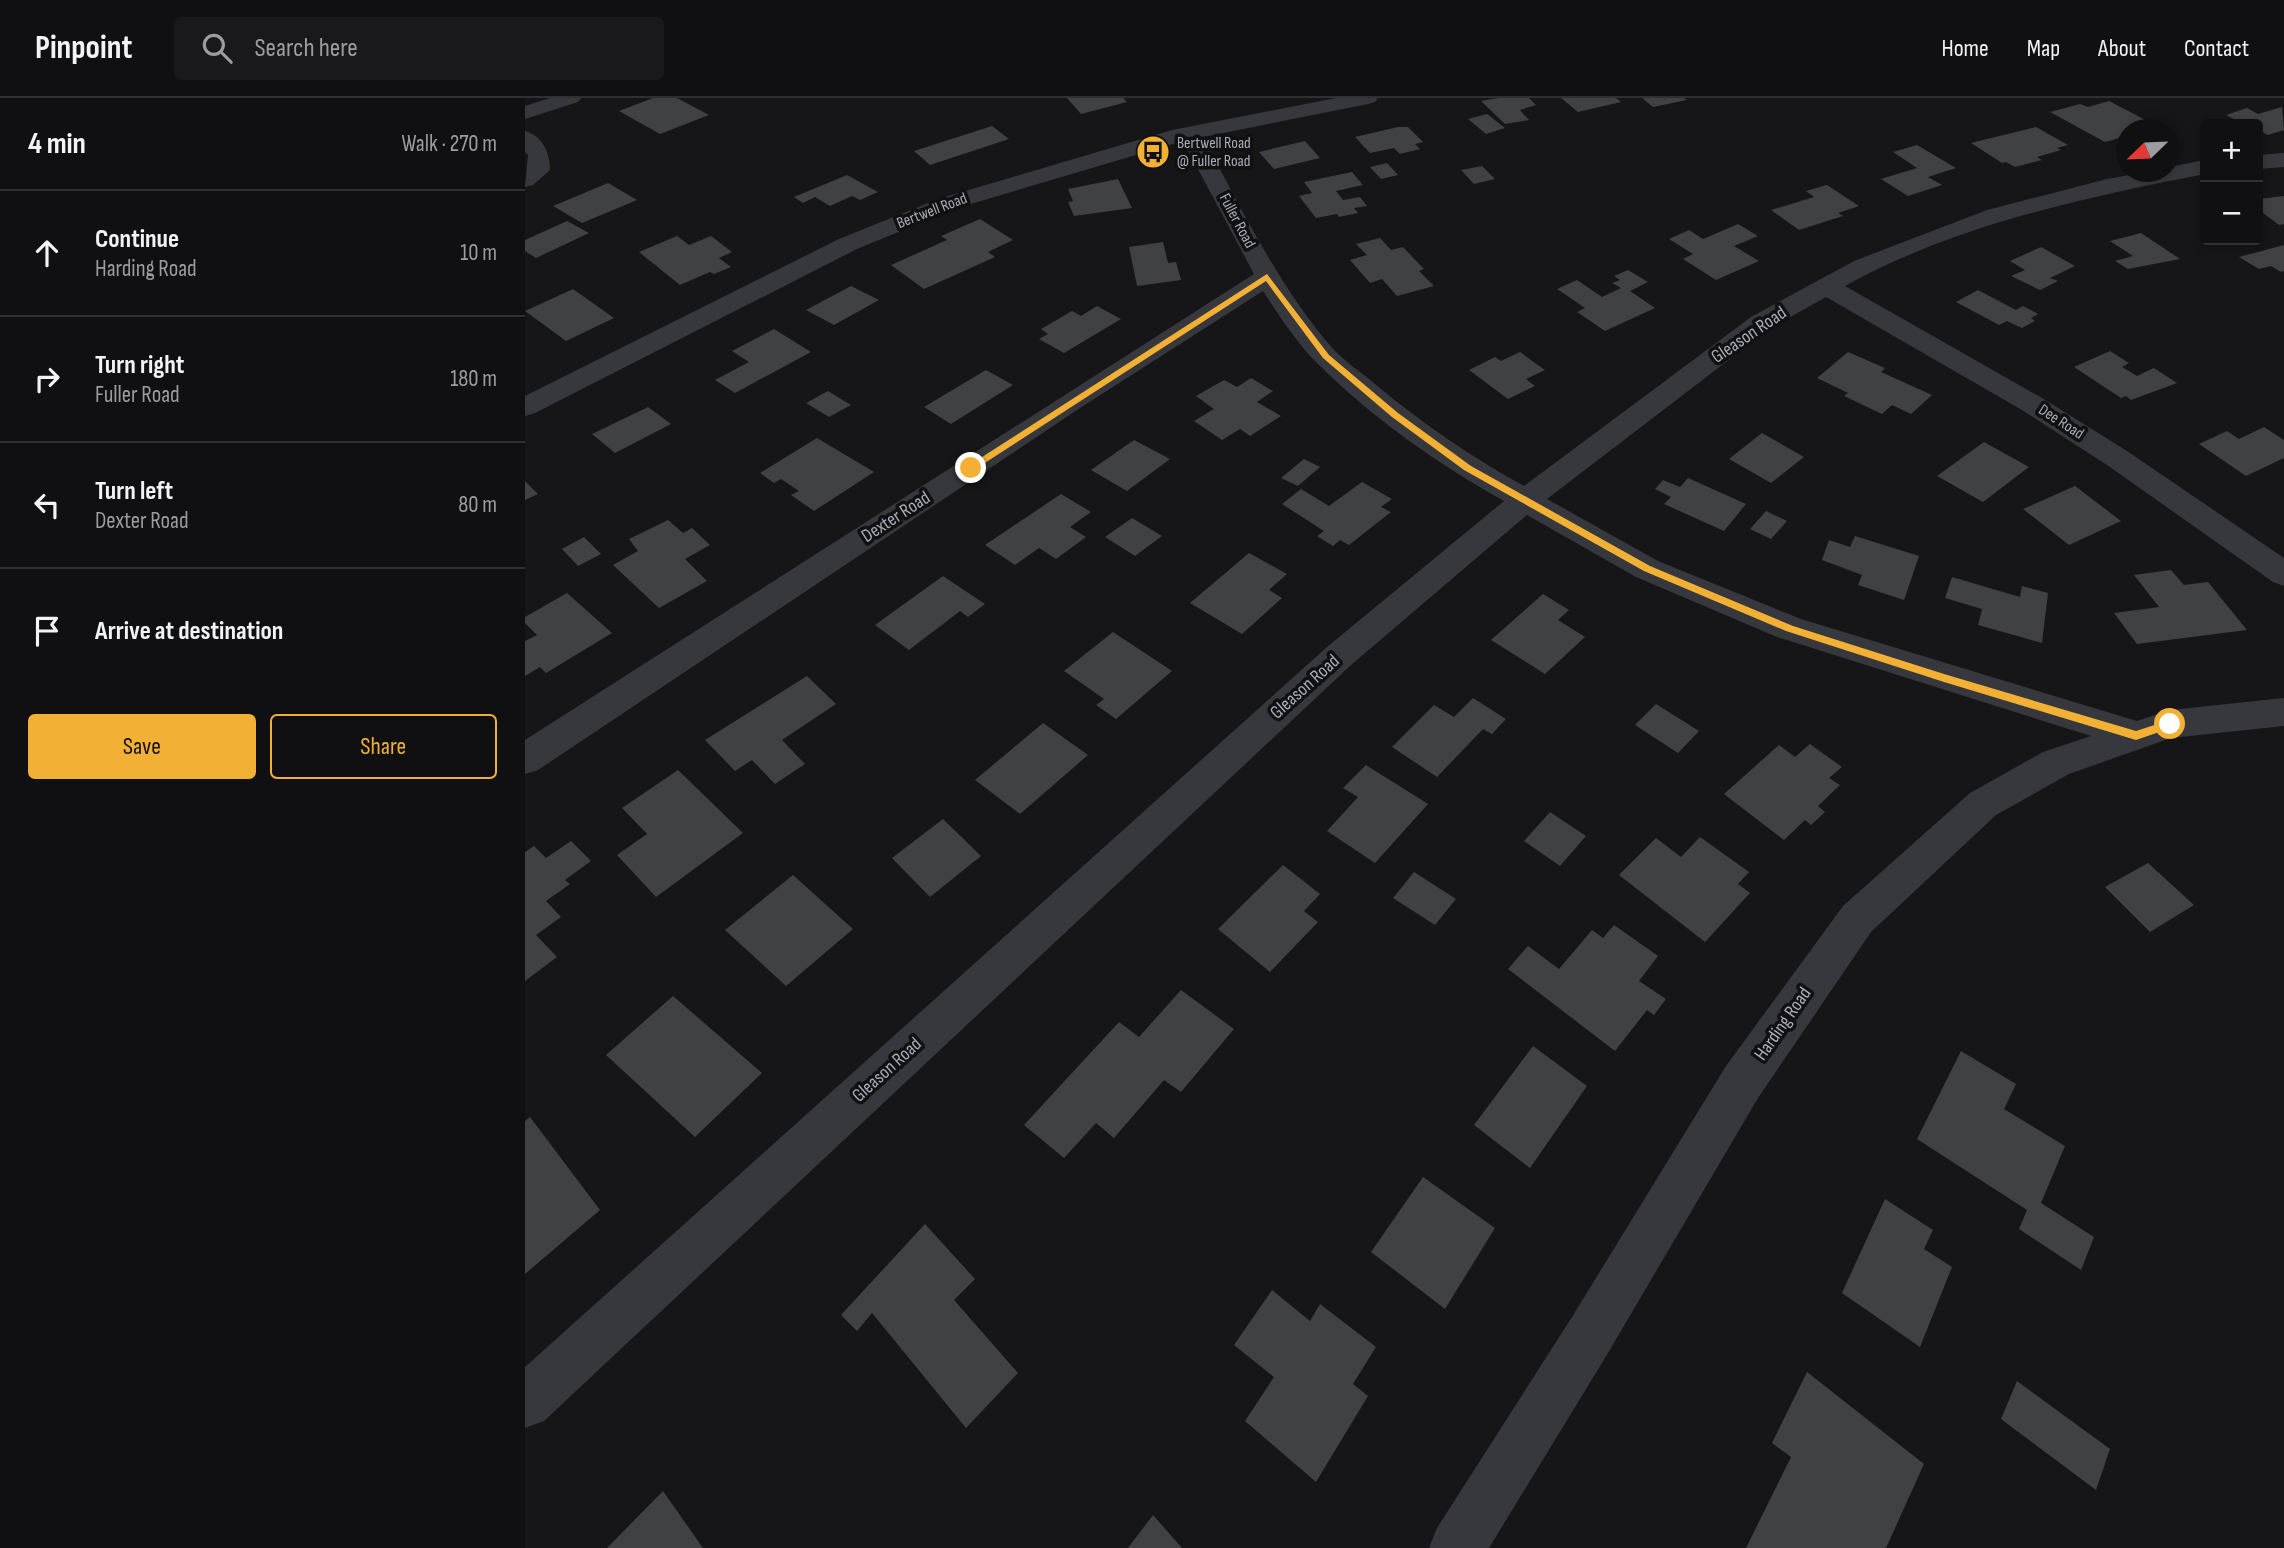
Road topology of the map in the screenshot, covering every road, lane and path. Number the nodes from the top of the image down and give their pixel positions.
1 (571, 98) edge
2 (1368, 98) edge
3 (525, 113) edge
4 (1190, 133) junction
5 (525, 138) edge
6 (2284, 160) edge
7 (2263, 162) edge
8 (2200, 168) edge
9 (525, 180) edge
10 (1267, 277) junction
11 (1827, 287) junction
12 (525, 407) edge
13 (1526, 501) junction
14 (2284, 574) edge
15 (2284, 712) edge
16 (2136, 735) junction
17 (525, 759) edge
18 (525, 1402) edge
19 (1457, 1548) edge

1 - 3 street
2 - 4 street, Bertwell Road
4 - 10 street, Fuller Road
4 - 12 street, Bertwell Road
5 - 9 street
6 - 7 street
8 - 11 street, Gleason Road
10 - 13 street, Fuller Road
10 - 17 street, Dexter Road
11 - 13 street, Gleason Road
11 - 14 street, Dee Road
13 - 16 street, Fuller Road
13 - 18 street, Gleason Road
15 - 16 street, Harding Road
16 - 19 street, Harding Road

